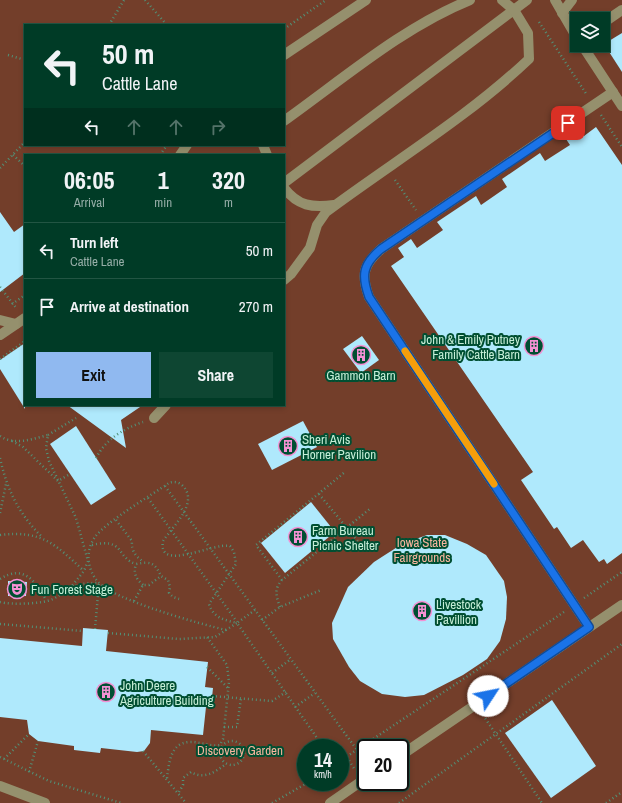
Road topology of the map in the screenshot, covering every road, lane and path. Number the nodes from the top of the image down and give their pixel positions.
1 (124, 0) edge
2 (145, 0) edge
3 (326, 0) edge
4 (366, 0) edge
5 (470, 0) edge
6 (502, 0) edge
7 (527, 0) edge
8 (555, 0) edge
9 (572, 0) edge
10 (514, 10) junction
11 (622, 10) edge
12 (562, 12) junction
13 (610, 18) edge
14 (538, 21) dead end
15 (110, 24) edge
16 (166, 24) edge
17 (570, 26) edge
18 (285, 28) edge
19 (587, 52) edge
20 (8, 54) dead end
21 (285, 54) edge
22 (24, 60) edge
23 (613, 92) junction
24 (594, 105) junction
25 (622, 106) edge
26 (285, 120) edge
27 (24, 143) edge
28 (622, 147) edge
29 (13, 155) junction
30 (24, 165) edge
31 (0, 168) edge
32 (285, 182) edge
33 (400, 188) dead end
34 (285, 189) edge
35 (336, 205) junction
36 (414, 208) dead end
37 (285, 279) edge
38 (0, 287) edge
39 (24, 296) edge
40 (12, 304) junction
41 (0, 320) edge
42 (22, 320) edge
43 (0, 335) edge
44 (24, 342) edge
45 (0, 359) edge
46 (165, 406) edge
47 (76, 418) dead end
48 (154, 418) joint
49 (48, 435) junction
50 (0, 436) edge
51 (12, 441) junction
52 (0, 458) edge
53 (96, 458) dead end
54 (345, 472) dead end
55 (70, 474) dead end
56 (58, 481) junction
57 (6, 482) junction
58 (165, 486) junction
59 (319, 494) junction
60 (148, 498) junction
61 (371, 508) dead end
62 (184, 511) junction
63 (0, 513) edge
64 (116, 520) junction
65 (347, 528) junction
66 (171, 530) junction
67 (0, 535) edge
68 (42, 538) junction
69 (91, 545) junction
70 (210, 548) junction
71 (365, 550) dead end
72 (189, 554) junction
73 (88, 561) junction
74 (144, 562) junction
75 (136, 564) junction
76 (84, 571) junction
77 (622, 572) edge
78 (229, 575) junction
79 (161, 576) junction
80 (0, 579) edge
81 (282, 580) junction
82 (99, 583) junction
83 (143, 585) junction
84 (71, 587) junction
85 (321, 590) dead end
86 (216, 592) junction
87 (179, 599) dead end
88 (46, 600) junction
89 (134, 601) junction
90 (0, 602) edge
91 (574, 605) junction
92 (622, 605) edge
93 (280, 607) junction
94 (255, 610) junction
95 (262, 620) junction
96 (237, 623) junction
97 (0, 624) edge
98 (589, 627) junction
99 (95, 629) dead end
100 (226, 630) junction
101 (83, 631) dead end
102 (108, 633) dead end
103 (207, 637) junction
104 (622, 644) edge
105 (291, 659) junction
106 (207, 667) dead end
107 (272, 673) junction
108 (228, 688) junction
109 (286, 692) junction
110 (315, 693) junction
111 (212, 696) dead end
112 (227, 697) junction
113 (241, 698) junction
114 (476, 704) junction
115 (296, 707) junction
116 (224, 727) junction
117 (29, 734) dead end
118 (496, 734) junction
119 (318, 739) edge
120 (373, 739) edge
121 (38, 741) dead end
122 (222, 744) junction
123 (357, 750) joint
124 (409, 750) edge
125 (144, 751) dead end
126 (349, 755) edge
127 (0, 757) edge
128 (4, 759) junction
129 (226, 764) junction
130 (29, 772) junction
131 (167, 778) junction
132 (357, 784) edge
133 (0, 786) edge
134 (297, 789) edge
135 (179, 792) junction
136 (622, 792) edge
137 (45, 803) edge
138 (120, 803) edge
139 (186, 803) edge
140 (272, 803) edge
141 (330, 803) edge
142 (399, 803) edge
143 (542, 803) edge
144 (606, 803) edge

1 - 15 path
2 - 16 path
3 - 18 path
4 - 21 lane
5 - 26 lane
6 - 10 lane
7 - 10 lane
8 - 12 lane
9 - 12 lane
10 - 32 lane
10 - 35 lane
11 - 13 lane
12 - 17 lane
14 - 24 path
19 - 23 lane
20 - 22 path
23 - 24 lane
23 - 25 lane
24 - 28 path
24 - 91 lane
27 - 29 path
29 - 30 path
29 - 31 path
33 - 36 path
34 - 35 lane
35 - 37 lane
38 - 40 path
39 - 40 path
40 - 42 path
41 - 42 lane
42 - 43 lane
44 - 45 path
46 - 48 lane
47 - 49 path
48 - 53 path
49 - 51 path
49 - 56 path
50 - 51 path
51 - 56 path
52 - 57 path
54 - 59 path
55 - 56 path
56 - 73 path
57 - 63 path
57 - 68 path
58 - 60 path
58 - 62 path
58 - 62 path
59 - 65 path
59 - 81 path
60 - 64 path
60 - 66 path
61 - 65 path
62 - 66 path
62 - 70 path
64 - 69 path
64 - 74 path
65 - 71 path
65 - 81 path
66 - 72 path
66 - 72 path
67 - 68 path
68 - 76 path
69 - 73 path
69 - 75 path
70 - 72 path
70 - 78 path
70 - 78 path
72 - 86 path
73 - 76 path
73 - 82 path
74 - 75 path
74 - 79 path
75 - 83 path
76 - 84 path
77 - 91 path
78 - 86 path
78 - 94 path
79 - 83 path
79 - 87 path
80 - 88 path
81 - 93 path
82 - 84 path
82 - 89 path
82 - 99 path
83 - 89 path
84 - 88 path
85 - 93 path
86 - 96 path
86 - 96 path
88 - 90 path
89 - 100 path
91 - 98 lane
91 - 120 path
92 - 98 lane
93 - 95 path
94 - 95 path
94 - 96 path
95 - 105 path
96 - 100 path
96 - 107 path
97 - 101 path
98 - 114 lane
100 - 103 path
102 - 103 path
103 - 108 path
104 - 118 path
105 - 107 path
105 - 110 path
106 - 108 path
107 - 109 path
108 - 112 path
109 - 113 path
109 - 115 path
110 - 115 path
110 - 123 path
111 - 112 path
112 - 113 path
112 - 116 path
113 - 116 path
114 - 118 path
114 - 124 lane
115 - 119 path
116 - 122 path
117 - 128 path
118 - 142 path
118 - 143 path
121 - 130 path
122 - 129 path
122 - 129 path
122 - 131 path
123 - 126 path
125 - 131 path
127 - 128 path
128 - 130 path
129 - 135 path
130 - 138 path
131 - 135 path
132 - 141 lane
133 - 137 lane
134 - 140 path
135 - 139 path
136 - 144 path

